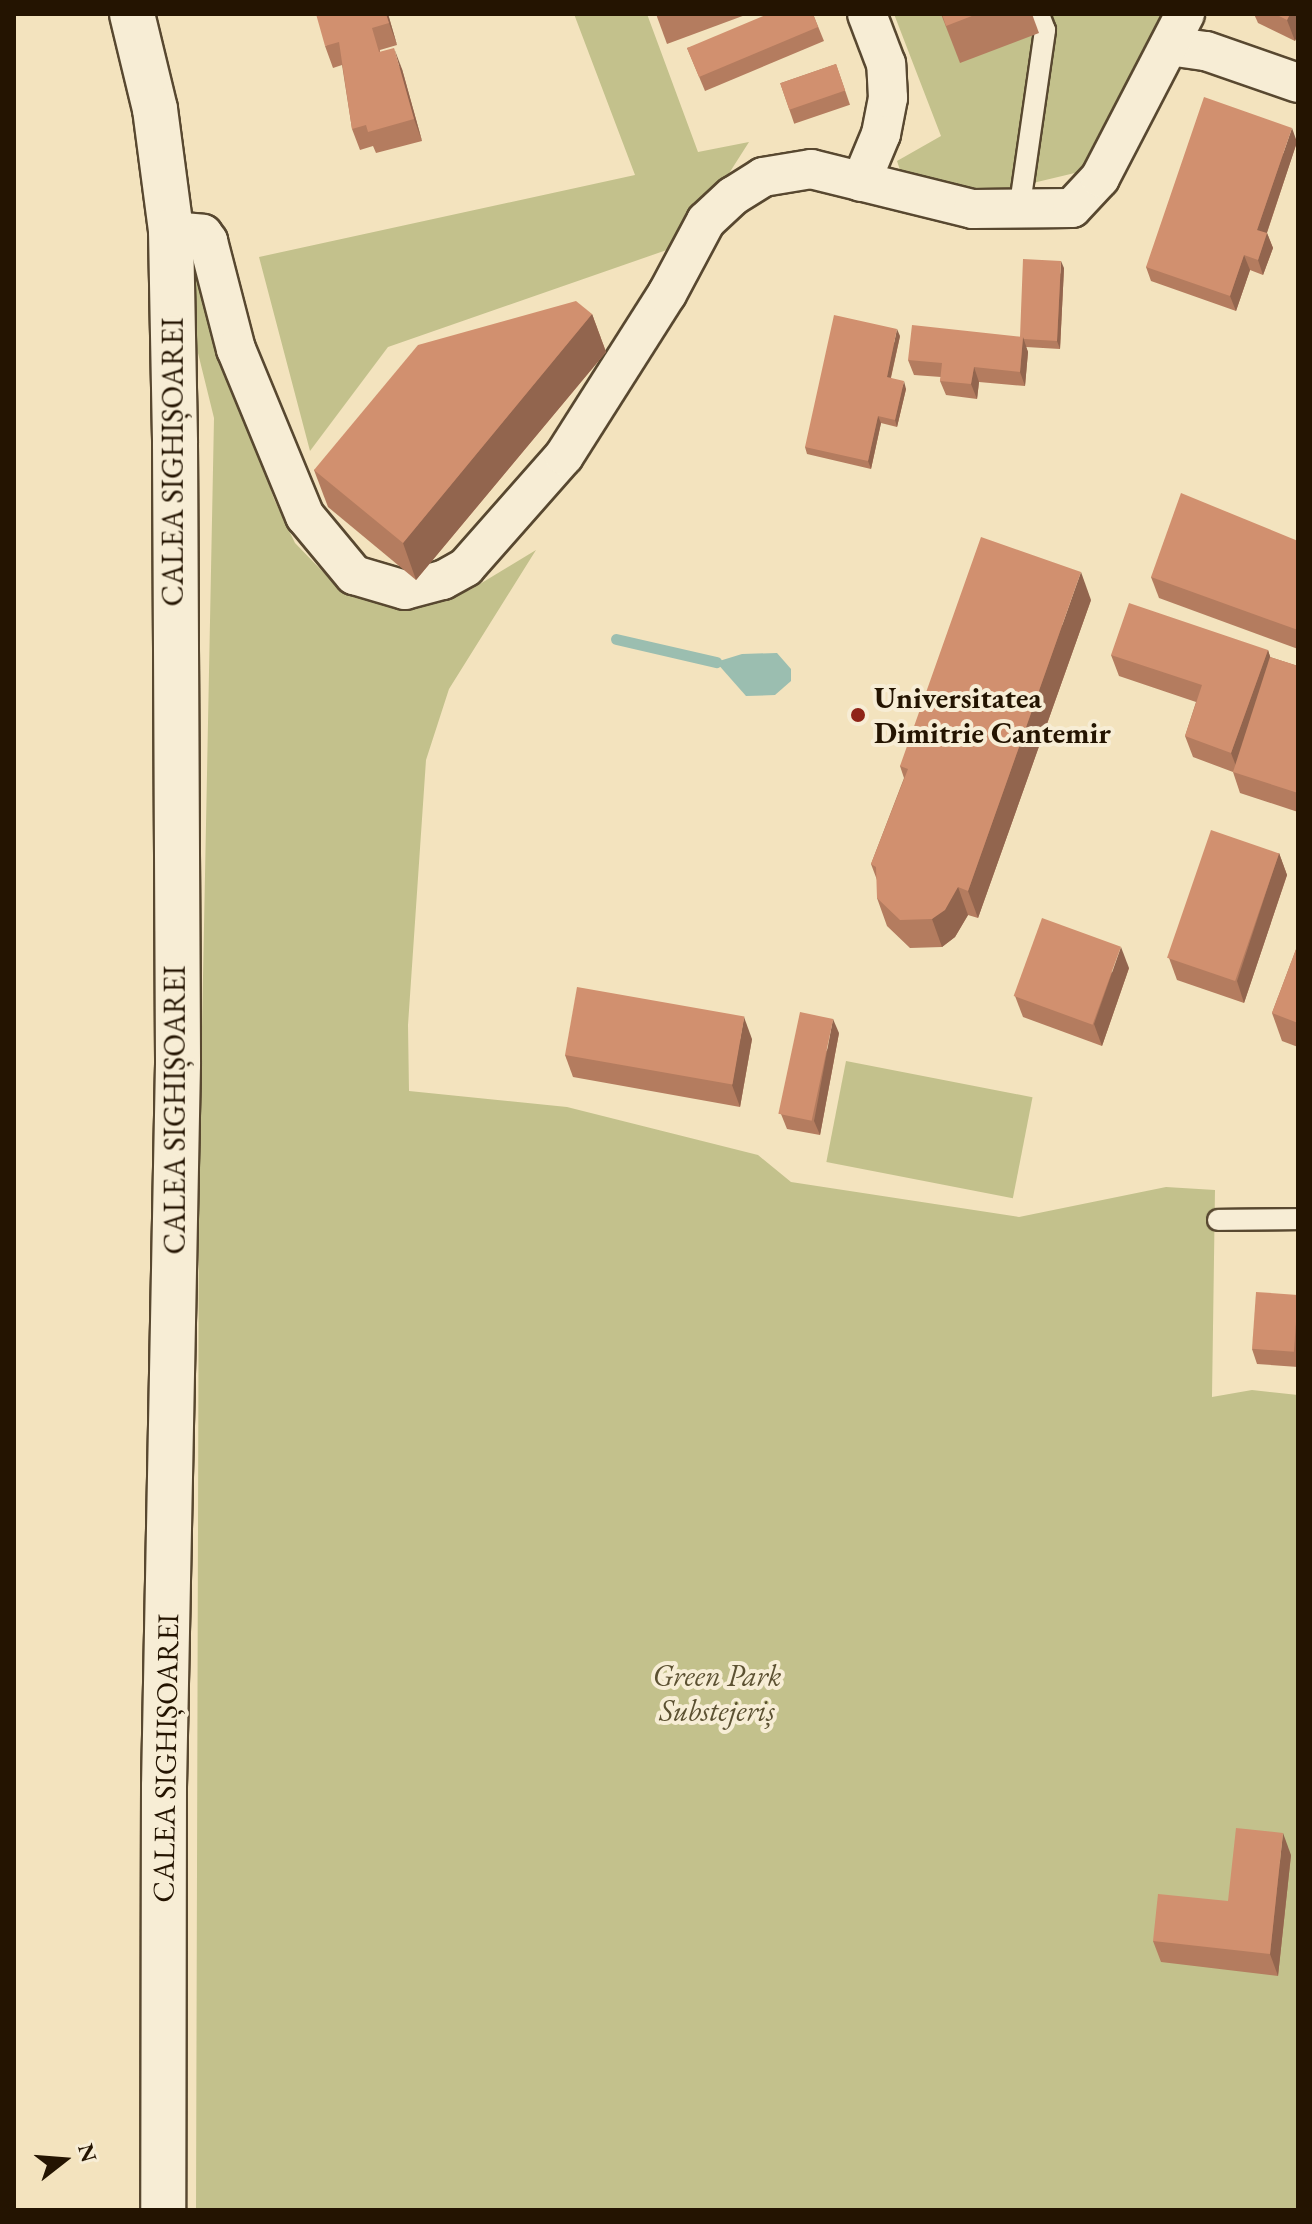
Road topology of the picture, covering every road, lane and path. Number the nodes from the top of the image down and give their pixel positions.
1 (132, 14) edge
2 (867, 14) edge
3 (1039, 14) edge
4 (1177, 30) edge
5 (1298, 83) edge
6 (861, 182) junction
7 (1019, 211) junction
8 (171, 231) junction
9 (1298, 1219) edge
10 (1218, 1220) dead end
11 (163, 2210) edge

1 - 8 main road, CALEA SIGHIȘOAREI
2 - 6 street
3 - 7 lane
4 - 5 street
4 - 7 street
6 - 7 street
6 - 8 street
8 - 11 main road, CALEA SIGHIȘOAREI
9 - 10 lane

